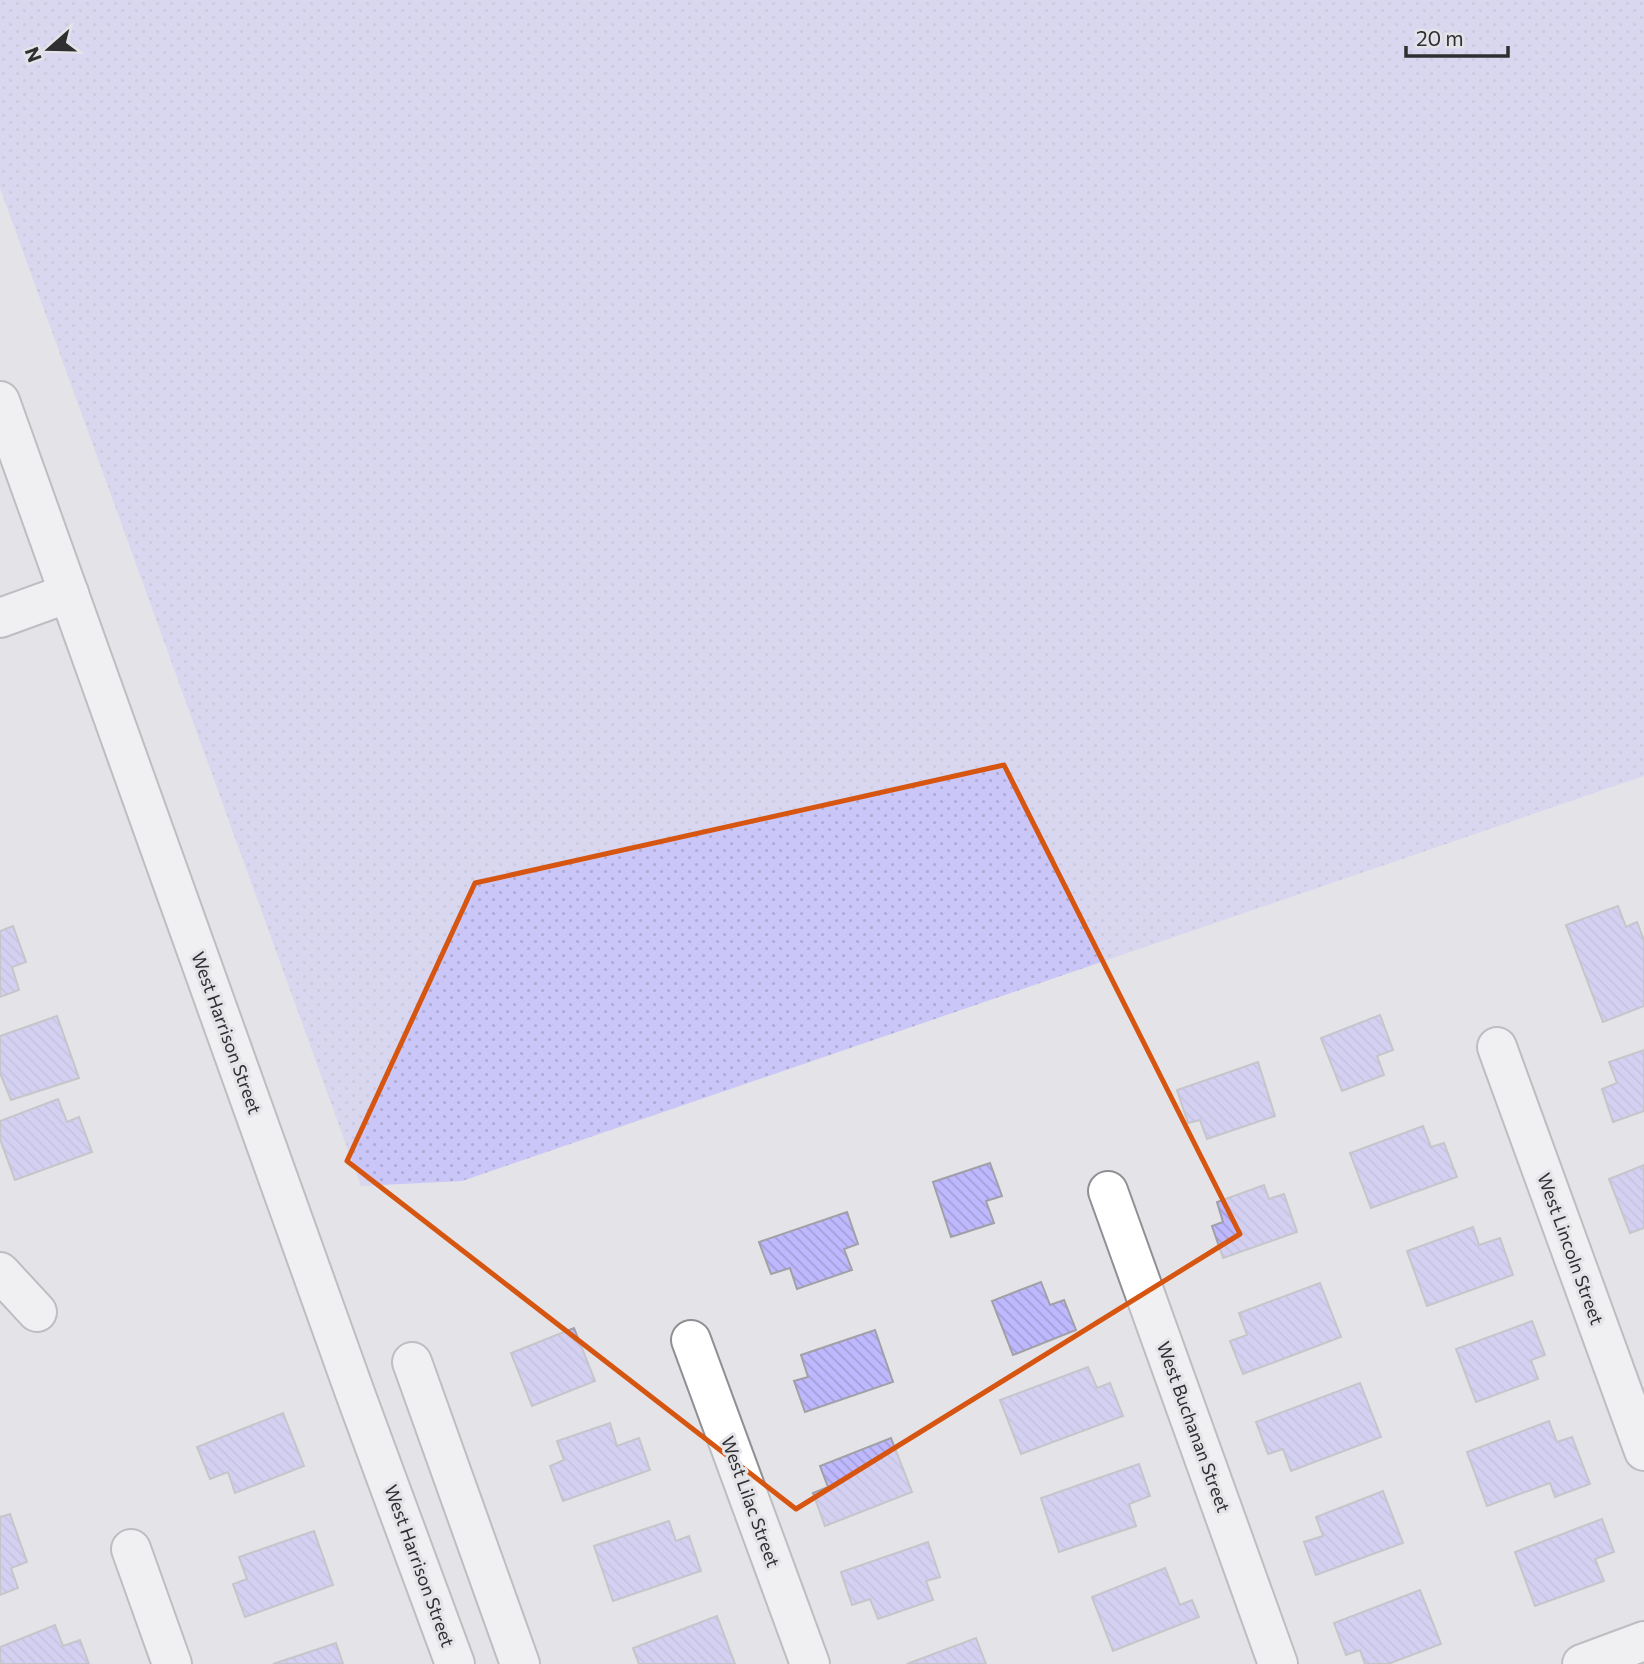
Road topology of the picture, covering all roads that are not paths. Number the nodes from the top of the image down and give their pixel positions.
1 (0, 401) edge
2 (69, 593) junction
3 (0, 618) edge
4 (1497, 1047) dead end
5 (1108, 1191) dead end
6 (0, 1272) edge
7 (37, 1312) dead end
8 (691, 1340) dead end
9 (412, 1362) dead end
10 (1644, 1451) edge
11 (131, 1549) dead end
12 (1644, 1641) edge
13 (172, 1664) edge
14 (455, 1664) edge
15 (520, 1664) edge
16 (810, 1664) edge
17 (1278, 1664) edge
18 (1582, 1664) edge

1 - 2 street, West Harrison Street
2 - 3 street
2 - 14 street, West Harrison Street
4 - 10 street, West Lincoln Street
5 - 17 street, West Buchanan Street
6 - 7 street
8 - 16 street, West Lilac Street
9 - 15 street
11 - 13 street
12 - 18 street

